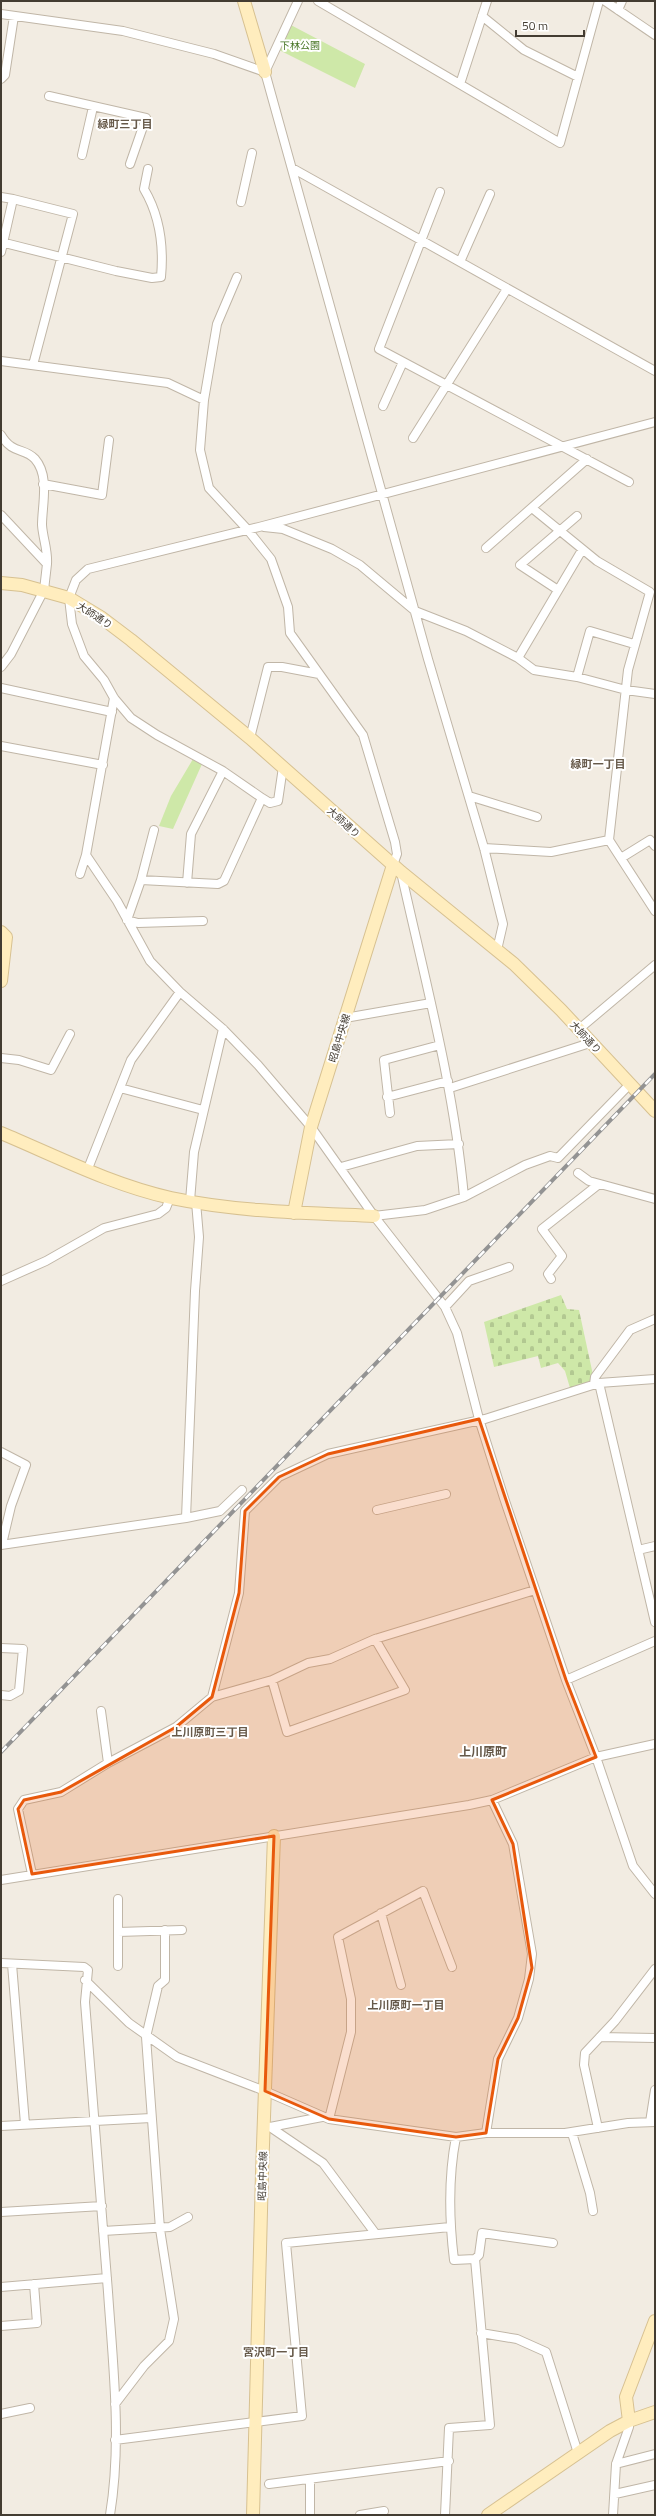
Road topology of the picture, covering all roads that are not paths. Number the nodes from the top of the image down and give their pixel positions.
1 (244, 1) edge
2 (298, 1) edge
3 (318, 1) edge
4 (487, 1) edge
5 (598, 1) edge
6 (605, 1) edge
7 (622, 1) edge
8 (618, 10) junction
9 (1, 14) edge
10 (14, 16) junction
11 (482, 16) junction
12 (655, 36) edge
13 (265, 72) junction
14 (578, 77) junction
15 (1, 79) edge
16 (460, 84) junction
17 (48, 96) dead end
18 (93, 107) junction
19 (252, 153) dead end
20 (82, 155) dead end
21 (130, 164) dead end
22 (292, 168) junction
23 (148, 170) dead end
24 (440, 192) dead end
25 (490, 194) dead end
26 (1, 197) edge
27 (13, 199) junction
28 (242, 202) dead end
29 (422, 240) junction
30 (2, 242) edge
31 (1, 252) edge
32 (63, 257) junction
33 (460, 262) junction
34 (237, 277) dead end
35 (506, 289) junction
36 (1, 361) edge
37 (403, 362) junction
38 (33, 365) junction
39 (655, 371) edge
40 (447, 384) junction
41 (204, 400) junction
42 (383, 406) dead end
43 (655, 422) edge
44 (1, 435) edge
45 (413, 438) dead end
46 (109, 440) dead end
47 (564, 446) junction
48 (587, 459) junction
49 (629, 482) dead end
50 (43, 484) junction
51 (383, 493) junction
52 (532, 508) junction
53 (1, 515) edge
54 (577, 516) dead end
55 (258, 527) junction
56 (247, 529) junction
57 (559, 530) junction
58 (486, 548) dead end
59 (582, 550) junction
60 (47, 564) junction
61 (1, 584) edge
62 (44, 590) junction
63 (558, 590) junction
64 (69, 598) junction
65 (415, 611) junction
66 (634, 644) junction
67 (518, 658) junction
68 (1, 667) edge
69 (319, 674) junction
70 (577, 677) junction
71 (1, 688) edge
72 (626, 690) junction
73 (655, 694) edge
74 (114, 698) junction
75 (112, 712) junction
76 (250, 738) junction
77 (1, 746) edge
78 (103, 765) junction
79 (283, 767) junction
80 (223, 771) junction
81 (469, 796) junction
82 (262, 798) junction
83 (537, 817) dead end
84 (154, 830) dead end
85 (609, 840) junction
86 (655, 846) edge
87 (484, 848) junction
88 (86, 855) junction
89 (621, 858) junction
90 (397, 869) junction
91 (80, 874) dead end
92 (141, 880) junction
93 (187, 883) junction
94 (655, 911) edge
95 (126, 920) junction
96 (203, 921) dead end
97 (1, 932) edge
98 (497, 950) junction
99 (655, 965) edge
100 (1, 981) edge
101 (180, 992) junction
102 (431, 1003) junction
103 (345, 1018) junction
104 (223, 1029) junction
105 (578, 1030) junction
106 (70, 1034) dead end
107 (590, 1043) junction
108 (440, 1045) junction
109 (1, 1058) edge
110 (449, 1084) junction
111 (630, 1084) junction
112 (120, 1088) junction
113 (387, 1097) junction
114 (203, 1110) junction
115 (655, 1111) edge
116 (390, 1113) dead end
117 (311, 1127) junction
118 (1, 1133) edge
119 (459, 1144) junction
120 (341, 1167) junction
121 (87, 1171) junction
122 (578, 1173) dead end
123 (599, 1184) junction
124 (464, 1196) junction
125 (170, 1198) junction
126 (655, 1199) edge
127 (193, 1202) junction
128 (294, 1213) junction
129 (374, 1216) junction
130 (509, 1267) dead end
131 (551, 1279) dead end
132 (1, 1281) edge
133 (445, 1308) junction
134 (655, 1319) edge
135 (655, 1379) edge
136 (596, 1383) junction
137 (479, 1419) junction
138 (1, 1452) edge
139 (242, 1490) dead end
140 (442, 1497) dead end
141 (377, 1510) dead end
142 (186, 1518) junction
143 (2, 1544) edge
144 (655, 1546) edge
145 (638, 1550) junction
146 (535, 1590) junction
147 (655, 1622) edge
148 (375, 1639) junction
149 (655, 1641) edge
150 (1, 1648) edge
151 (272, 1680) junction
152 (566, 1680) junction
153 (1, 1695) edge
154 (212, 1697) junction
155 (101, 1711) dead end
156 (655, 1744) edge
157 (596, 1757) junction
158 (108, 1763) junction
159 (492, 1800) junction
160 (274, 1836) junction
161 (32, 1874) junction
162 (1, 1880) edge
163 (655, 1894) edge
164 (118, 1899) dead end
165 (381, 1913) junction
166 (165, 1930) junction
167 (182, 1930) dead end
168 (118, 1932) junction
169 (1, 1963) edge
170 (12, 1964) junction
171 (118, 1966) dead end
172 (452, 1967) dead end
173 (655, 1969) edge
174 (86, 1980) junction
175 (401, 1985) dead end
176 (146, 2037) junction
177 (600, 2037) junction
178 (655, 2038) edge
179 (655, 2090) edge
180 (265, 2091) junction
181 (151, 2118) junction
182 (325, 2118) junction
183 (95, 2119) junction
184 (652, 2122) edge
185 (25, 2124) junction
186 (1, 2126) edge
187 (598, 2128) junction
188 (486, 2132) junction
189 (572, 2133) junction
190 (456, 2137) junction
191 (102, 2206) junction
192 (593, 2211) dead end
193 (1, 2212) edge
194 (188, 2217) dead end
195 (450, 2227) junction
196 (160, 2229) junction
197 (103, 2231) junction
198 (375, 2234) junction
199 (553, 2243) dead end
200 (475, 2260) junction
201 (107, 2278) junction
202 (34, 2284) junction
203 (1, 2287) edge
204 (655, 2321) edge
205 (1, 2326) edge
206 (481, 2333) junction
207 (115, 2404) junction
208 (30, 2408) dead end
209 (655, 2412) edge
210 (1, 2414) edge
211 (256, 2421) junction
212 (629, 2421) junction
213 (115, 2440) junction
214 (578, 2453) junction
215 (655, 2454) edge
216 (449, 2461) junction
217 (616, 2464) junction
218 (310, 2479) junction
219 (269, 2484) dead end
220 (655, 2485) edge
221 (615, 2494) junction
222 (384, 2511) dead end
223 (110, 2515) edge
224 (254, 2515) edge
225 (310, 2515) edge
226 (360, 2515) edge
227 (445, 2515) edge
228 (488, 2515) edge
229 (613, 2515) edge

1 - 13 street
2 - 13 street
3 - 16 street
4 - 11 street
5 - 14 street
6 - 8 street
7 - 8 street
8 - 12 street
9 - 10 street
10 - 13 street
10 - 15 street
11 - 14 street
11 - 16 street
13 - 22 street
14 - 16 street
17 - 18 street
18 - 20 street
18 - 21 street
19 - 28 street
22 - 29 street
22 - 51 street
23 - 32 street
24 - 29 street
25 - 33 street
26 - 27 street
27 - 30 street
27 - 32 street
29 - 33 street
29 - 37 street
30 - 31 street
30 - 32 street
32 - 38 street
33 - 35 street
34 - 41 street
35 - 39 street
35 - 40 street
36 - 38 street
37 - 40 street
37 - 42 street
38 - 41 street
40 - 45 street
40 - 47 street
41 - 56 street
43 - 47 street
44 - 50 street
46 - 50 street
47 - 48 street
47 - 51 street
48 - 49 street
48 - 52 street
50 - 60 street
51 - 55 street
51 - 65 street
52 - 57 street
52 - 58 street
53 - 60 street
54 - 57 street
55 - 56 street
55 - 65 street
56 - 64 street
56 - 69 street
57 - 59 street
57 - 63 street
59 - 63 street
59 - 66 street
60 - 62 street
61 - 62 street, 大師通り
62 - 64 street, 大師通り
62 - 68 street
63 - 67 street
64 - 74 street
64 - 76 street, 大師通り
65 - 67 street
65 - 81 street
66 - 70 street
66 - 72 street
67 - 70 street
69 - 76 street
69 - 90 street
70 - 72 street
71 - 75 street
72 - 73 street
72 - 85 street
74 - 75 street
74 - 80 street
75 - 78 street
76 - 79 street, 大師通り
77 - 78 street
78 - 88 street
79 - 82 street
79 - 90 street, 大師通り
80 - 82 street
80 - 93 street
81 - 83 street
81 - 87 street
82 - 93 street
84 - 92 street
85 - 87 street
85 - 89 street
86 - 89 street
87 - 98 street
88 - 91 street
88 - 95 street
89 - 94 street
90 - 98 street, 大師通り
90 - 102 street
90 - 103 street, 昭島中央線
92 - 93 street
92 - 95 street
95 - 96 street
95 - 101 street
97 - 100 street
98 - 105 street, 大師通り
99 - 105 street
101 - 104 street
101 - 112 street
102 - 103 street
102 - 108 street
103 - 117 street, 昭島中央線
104 - 114 street
104 - 117 street
105 - 107 street, 大師通り
106 - 109 street
107 - 110 street
107 - 111 street, 大師通り
108 - 110 street
108 - 113 street
110 - 113 street
110 - 119 street
111 - 115 street, 大師通り
111 - 124 street
112 - 114 street
112 - 121 street
113 - 116 street
114 - 127 street
117 - 120 street
117 - 128 street, 昭島中央線
118 - 121 street
119 - 120 street
119 - 124 street
120 - 129 street
121 - 125 street
122 - 123 street
123 - 126 street
123 - 131 street
124 - 129 street
125 - 127 street
125 - 132 street
127 - 128 street
127 - 142 street
128 - 129 street
129 - 133 street
130 - 133 street
133 - 137 street
134 - 136 street
135 - 136 street
136 - 137 street
136 - 145 street
137 - 146 street
137 - 154 street
138 - 143 street
139 - 142 street
140 - 141 street
142 - 143 street
144 - 145 street
145 - 147 street
146 - 148 street
146 - 152 street
148 - 151 street
148 - 151 street
149 - 152 street
150 - 153 street
151 - 154 street
152 - 157 street
154 - 158 street
155 - 158 street
156 - 157 street
157 - 159 street
157 - 163 street
158 - 161 street
159 - 160 street
159 - 188 street
160 - 161 street
160 - 180 street, 昭島中央線
161 - 162 street
164 - 168 street
165 - 172 street
165 - 175 street
165 - 182 street
166 - 167 street
166 - 168 street
166 - 176 street
168 - 171 street
169 - 170 street
170 - 174 street
170 - 185 street
173 - 177 street
174 - 176 street
174 - 183 street
176 - 180 street
176 - 181 street
177 - 178 street
177 - 187 street
179 - 184 street
180 - 182 street
180 - 211 street, 昭島中央線
181 - 183 street
181 - 196 street
182 - 190 street
182 - 198 street
183 - 185 street
183 - 191 street
184 - 187 street
185 - 186 street
187 - 189 street
188 - 189 street
188 - 190 street
189 - 192 street
190 - 195 street
191 - 193 street
191 - 197 street
194 - 196 street
195 - 198 street
195 - 200 street
196 - 197 street
196 - 207 street
197 - 201 street
198 - 211 street
199 - 200 street
200 - 206 street
201 - 202 street
201 - 207 street
202 - 203 street
202 - 205 street
204 - 212 street
206 - 214 street
206 - 216 street
207 - 213 street
208 - 210 street
209 - 212 street
211 - 213 street
211 - 224 street, 昭島中央線
212 - 214 street
212 - 217 street
213 - 223 street
214 - 228 street
215 - 217 street
216 - 218 street
216 - 227 street
217 - 221 street
218 - 219 street
218 - 225 street
220 - 221 street
221 - 229 street
222 - 226 street

